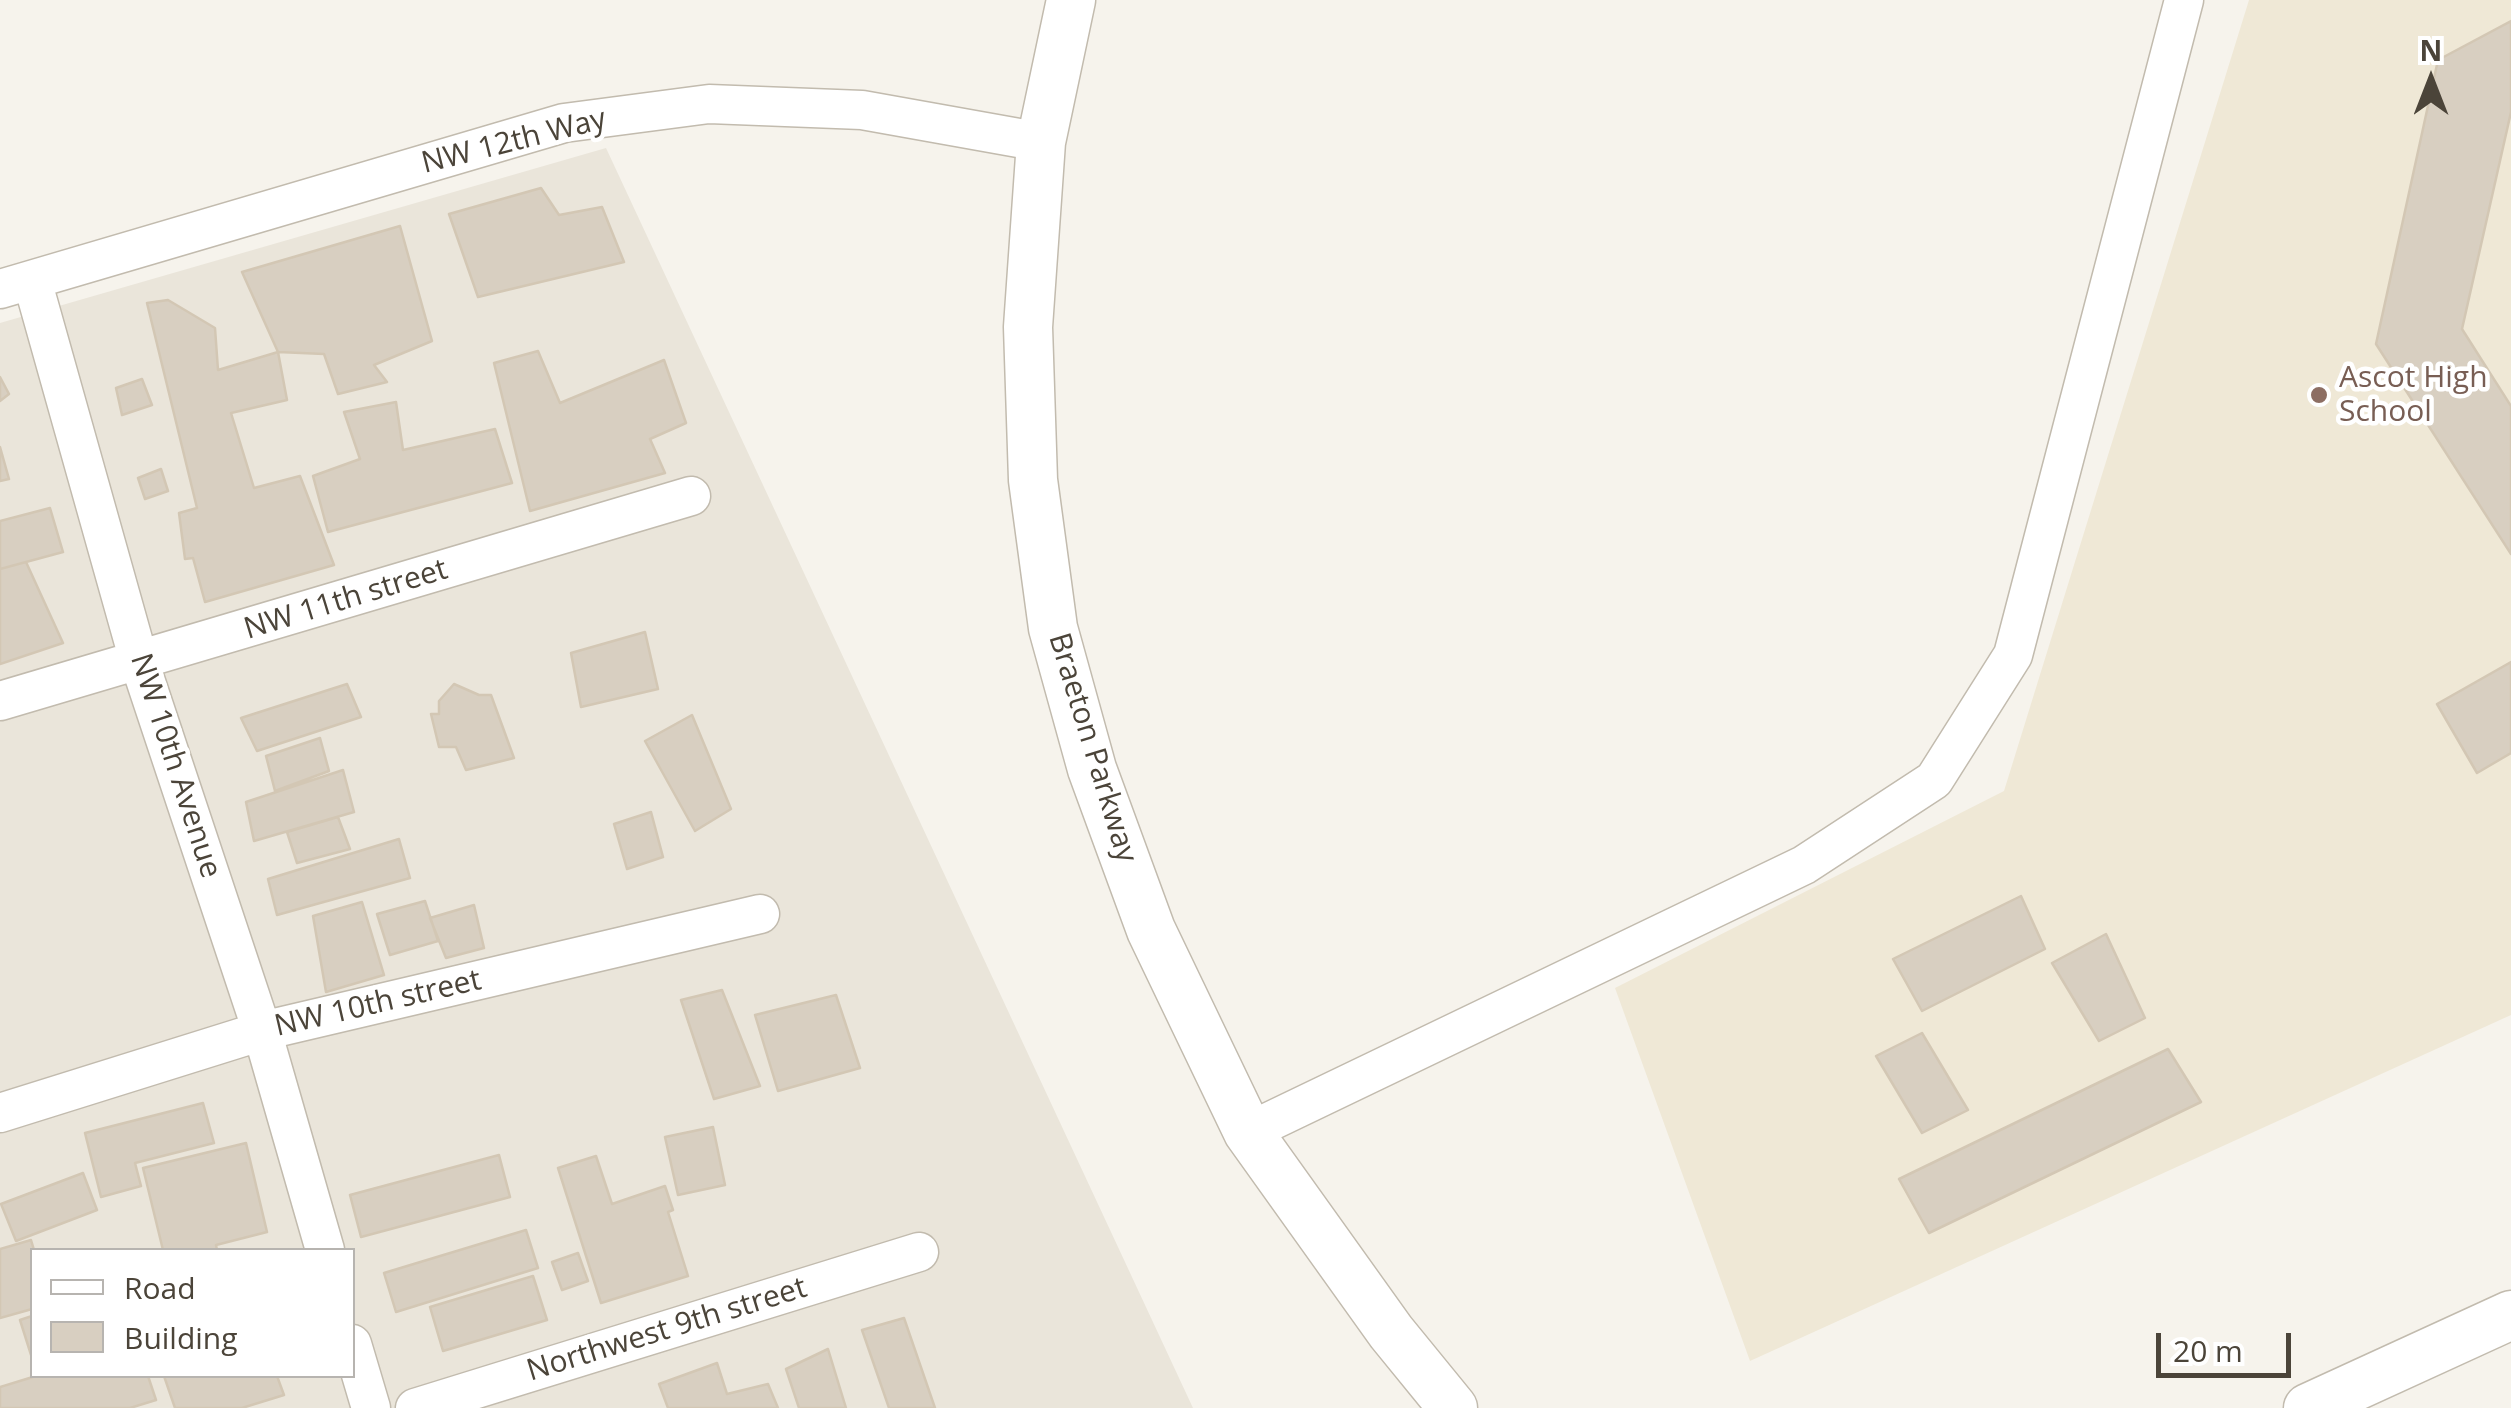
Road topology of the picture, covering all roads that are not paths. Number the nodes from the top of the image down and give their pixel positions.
1 (1070, 0) edge
2 (2184, 0) edge
3 (1041, 142) junction
4 (16, 284) edge
5 (690, 496) dead end
6 (140, 662) junction
7 (0, 701) edge
8 (760, 914) dead end
9 (262, 1031) junction
10 (0, 1113) edge
11 (1248, 1132) junction
12 (325, 1248) edge
13 (919, 1252) dead end
14 (2511, 1315) edge
15 (355, 1354) edge
16 (371, 1408) edge
17 (415, 1408) edge
18 (1454, 1408) edge
19 (2308, 1408) edge

1 - 3 street, Braeton Parkway
2 - 11 street
3 - 4 street, NW 12th Way
3 - 11 street, Braeton Parkway
4 - 6 street, NW 10th Avenue
5 - 6 street, NW 11th street
6 - 7 street, NW 11th street
6 - 9 street, NW 10th Avenue
8 - 9 street, NW 10th street
9 - 10 street, NW 10th street
9 - 12 street, NW 10th Avenue
11 - 18 street, Braeton Parkway
13 - 17 street, Northwest 9th street
14 - 19 street
15 - 16 street

